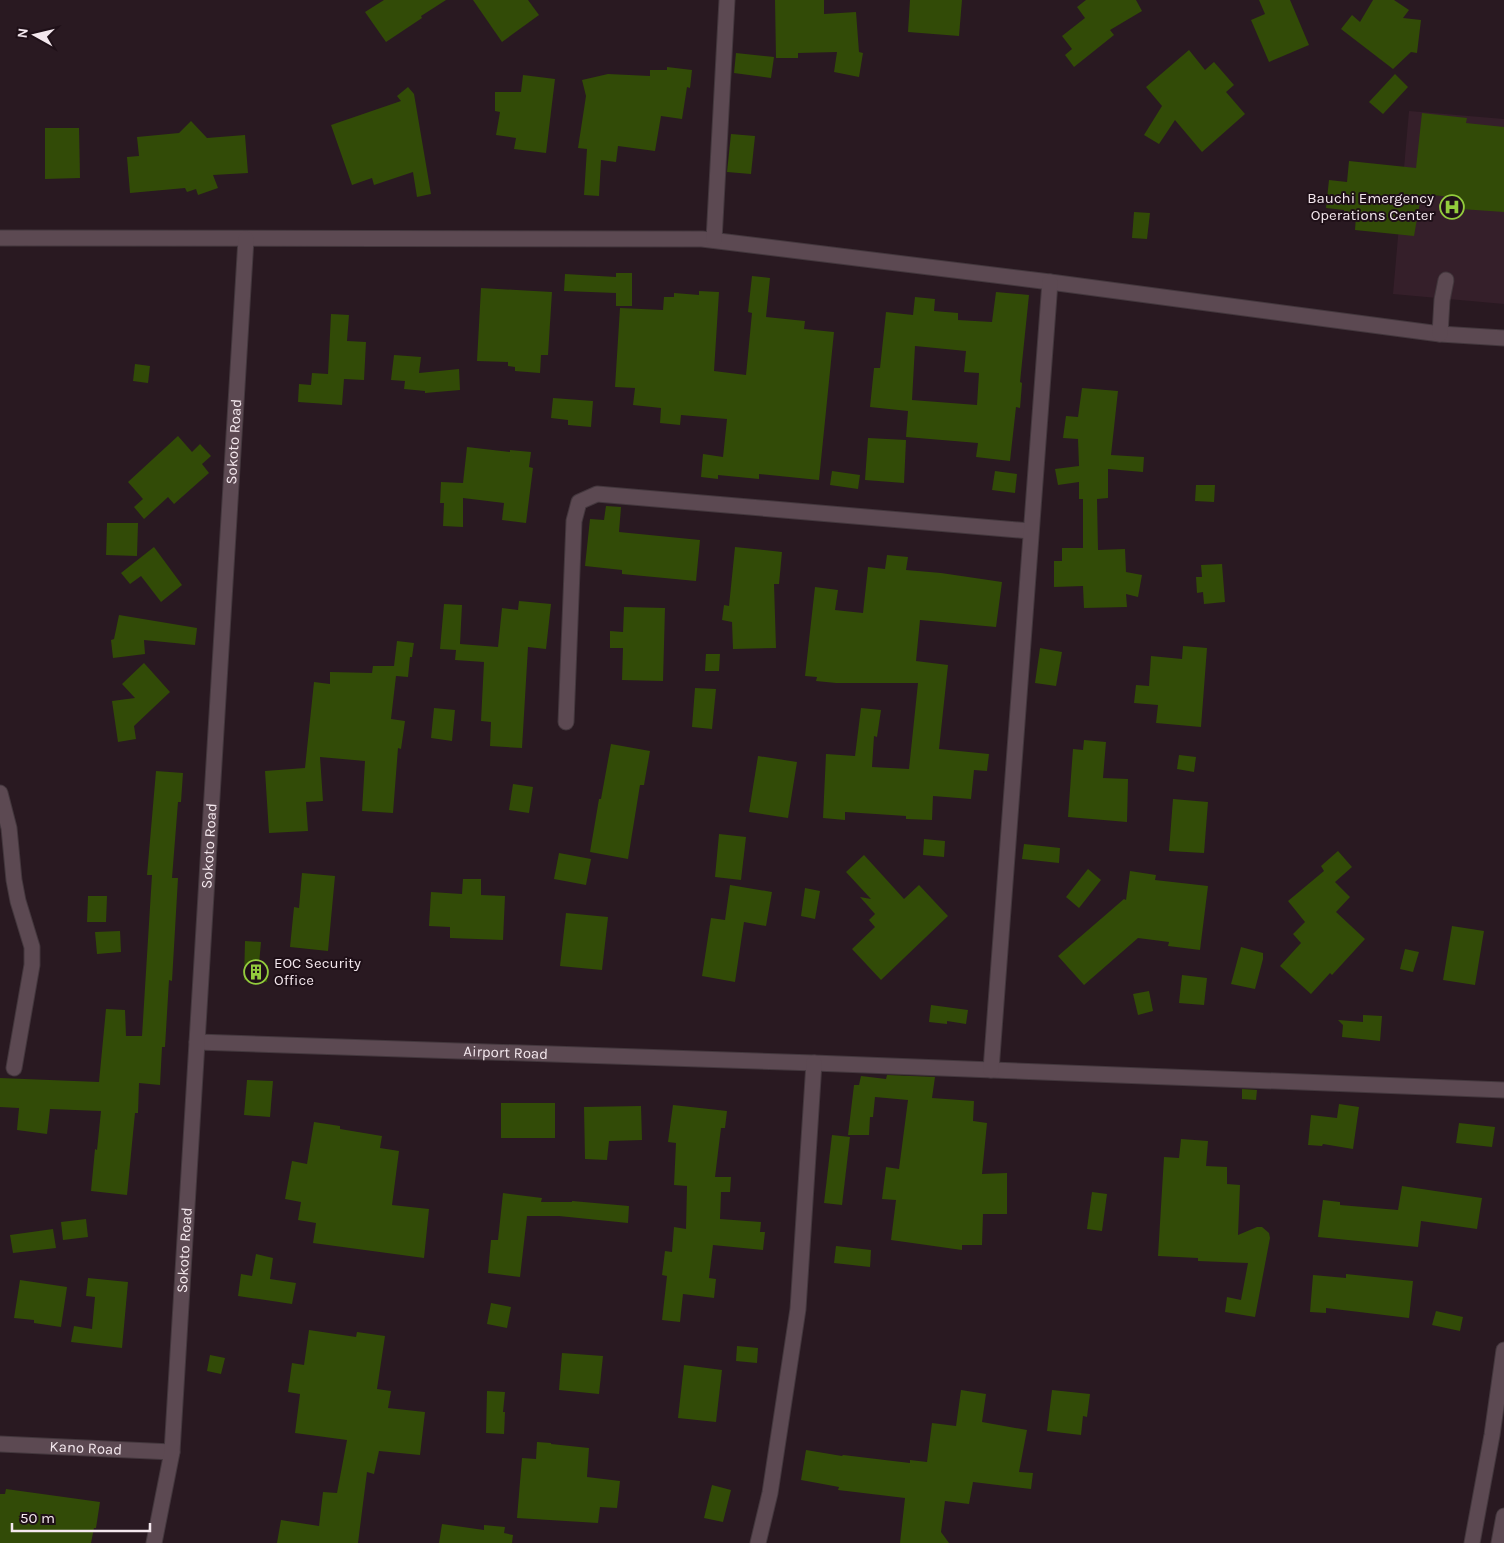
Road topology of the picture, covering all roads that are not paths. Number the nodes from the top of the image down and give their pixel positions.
1 (727, 0) edge
2 (0, 238) edge
3 (246, 239) junction
4 (714, 240) junction
5 (1446, 280) dead end
6 (1050, 282) junction
7 (1440, 334) junction
8 (1504, 338) edge
9 (1030, 531) junction
10 (566, 722) dead end
11 (0, 793) edge
12 (197, 1042) junction
13 (814, 1063) junction
14 (14, 1068) dead end
15 (991, 1070) junction
16 (1504, 1090) edge
17 (1504, 1350) edge
18 (0, 1444) edge
19 (172, 1452) junction
20 (1504, 1516) edge
21 (154, 1543) edge
22 (758, 1543) edge
23 (1472, 1543) edge
24 (1499, 1543) edge

1 - 4 street
2 - 3 street
3 - 4 street
3 - 12 street, Sokoto Road
4 - 6 street
5 - 7 street
6 - 7 street
6 - 9 street
7 - 8 street
9 - 10 street
9 - 15 street
11 - 14 street
12 - 13 street, Airport Road
12 - 19 street, Sokoto Road
13 - 15 street, Airport Road
13 - 22 street
15 - 16 street, Airport Road
17 - 23 street
18 - 19 street, Kano Road
19 - 21 street, Sokoto Road
20 - 24 street

